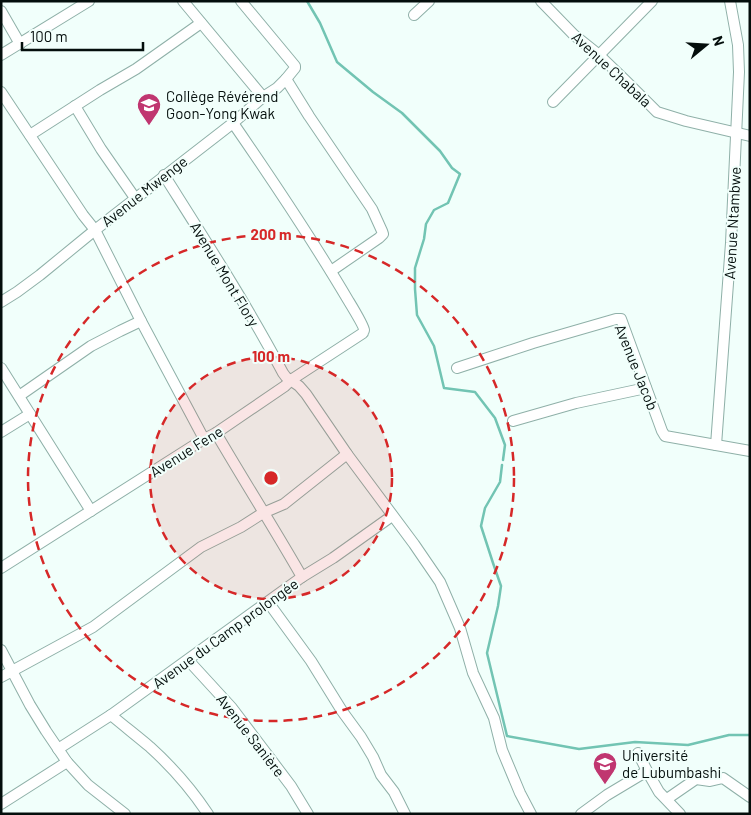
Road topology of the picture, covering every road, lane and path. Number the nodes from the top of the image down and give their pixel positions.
1 (89, 1) edge
2 (183, 1) edge
3 (241, 1) edge
4 (428, 1) edge
5 (541, 1) edge
6 (652, 1) edge
7 (730, 1) edge
8 (1, 11) edge
9 (414, 14) dead end
10 (201, 23) junction
11 (20, 44) junction
12 (599, 55) junction
13 (1, 56) edge
14 (286, 79) junction
15 (1, 92) edge
16 (263, 97) junction
17 (553, 102) dead end
18 (75, 106) junction
19 (233, 122) junction
20 (736, 134) junction
21 (30, 135) junction
22 (750, 136) edge
23 (164, 175) junction
24 (135, 198) junction
25 (95, 230) junction
26 (330, 271) junction
27 (1, 302) edge
28 (141, 321) junction
29 (1, 368) edge
30 (457, 368) dead end
31 (291, 380) junction
32 (646, 388) junction
33 (19, 396) junction
34 (30, 414) junction
35 (514, 422) dead end
36 (1, 432) edge
37 (216, 433) junction
38 (204, 439) junction
39 (716, 446) junction
40 (750, 451) edge
41 (347, 454) junction
42 (91, 511) junction
43 (263, 513) junction
44 (392, 516) junction
45 (1, 568) edge
46 (302, 577) junction
47 (268, 602) junction
48 (1, 650) edge
49 (188, 660) junction
50 (12, 671) junction
51 (1, 677) edge
52 (110, 715) junction
53 (58, 749) junction
54 (638, 753) dead end
55 (66, 762) junction
56 (647, 771) junction
57 (750, 797) edge
58 (667, 799) junction
59 (1, 804) edge
60 (125, 814) edge
61 (208, 814) edge
62 (308, 814) edge
63 (405, 814) edge
64 (532, 814) edge
65 (581, 814) edge
66 (680, 814) edge

1 - 11 street
2 - 10 street
3 - 14 street
4 - 9 street
5 - 12 street, Avenue Chabala
6 - 12 street
7 - 20 street, Avenue Ntambwe
8 - 11 street
10 - 16 street
10 - 18 street
11 - 13 street
12 - 17 street
12 - 20 street, Avenue Chabala
14 - 16 street, Avenue Mwenge
14 - 26 street
15 - 21 street
16 - 19 street, Avenue Mwenge
18 - 21 street
18 - 24 street
19 - 23 street, Avenue Mwenge
19 - 26 street
20 - 22 street, Avenue Chabala
20 - 39 street, Avenue Ntambwe
21 - 25 street
23 - 24 street, Avenue Mwenge
23 - 31 street, Avenue Mont Flory
24 - 25 street, Avenue Mwenge
25 - 27 street, Avenue Mwenge
25 - 28 street
26 - 31 street, Avenue Fene
28 - 33 street
28 - 38 street
29 - 33 street
30 - 32 street, Avenue Jacob
31 - 37 street, Avenue Fene
31 - 41 street, Avenue Mont Flory
32 - 35 street
32 - 39 street, Avenue Jacob
33 - 34 street
34 - 36 street
34 - 42 street
37 - 38 street, Avenue Fene
37 - 43 street
38 - 42 street, Avenue Fene
39 - 40 street, Avenue Jacob
41 - 43 street
41 - 44 street, Avenue Mont Flory
42 - 45 street, Avenue Fene
43 - 46 street
43 - 50 street
44 - 46 street, Avenue du Camp prolongée
44 - 64 street, Avenue Mont Flory
46 - 47 street, Avenue du Camp prolongée
47 - 49 street, Avenue du Camp prolongée
47 - 63 street
48 - 50 street
49 - 52 street, Avenue du Camp prolongée
49 - 62 street, Avenue Sanière
50 - 51 street
50 - 53 street
52 - 53 street, Avenue du Camp prolongée
52 - 61 street
53 - 55 street
54 - 56 street
55 - 59 street
55 - 60 street
56 - 58 street
56 - 65 street
57 - 58 street
58 - 66 street

